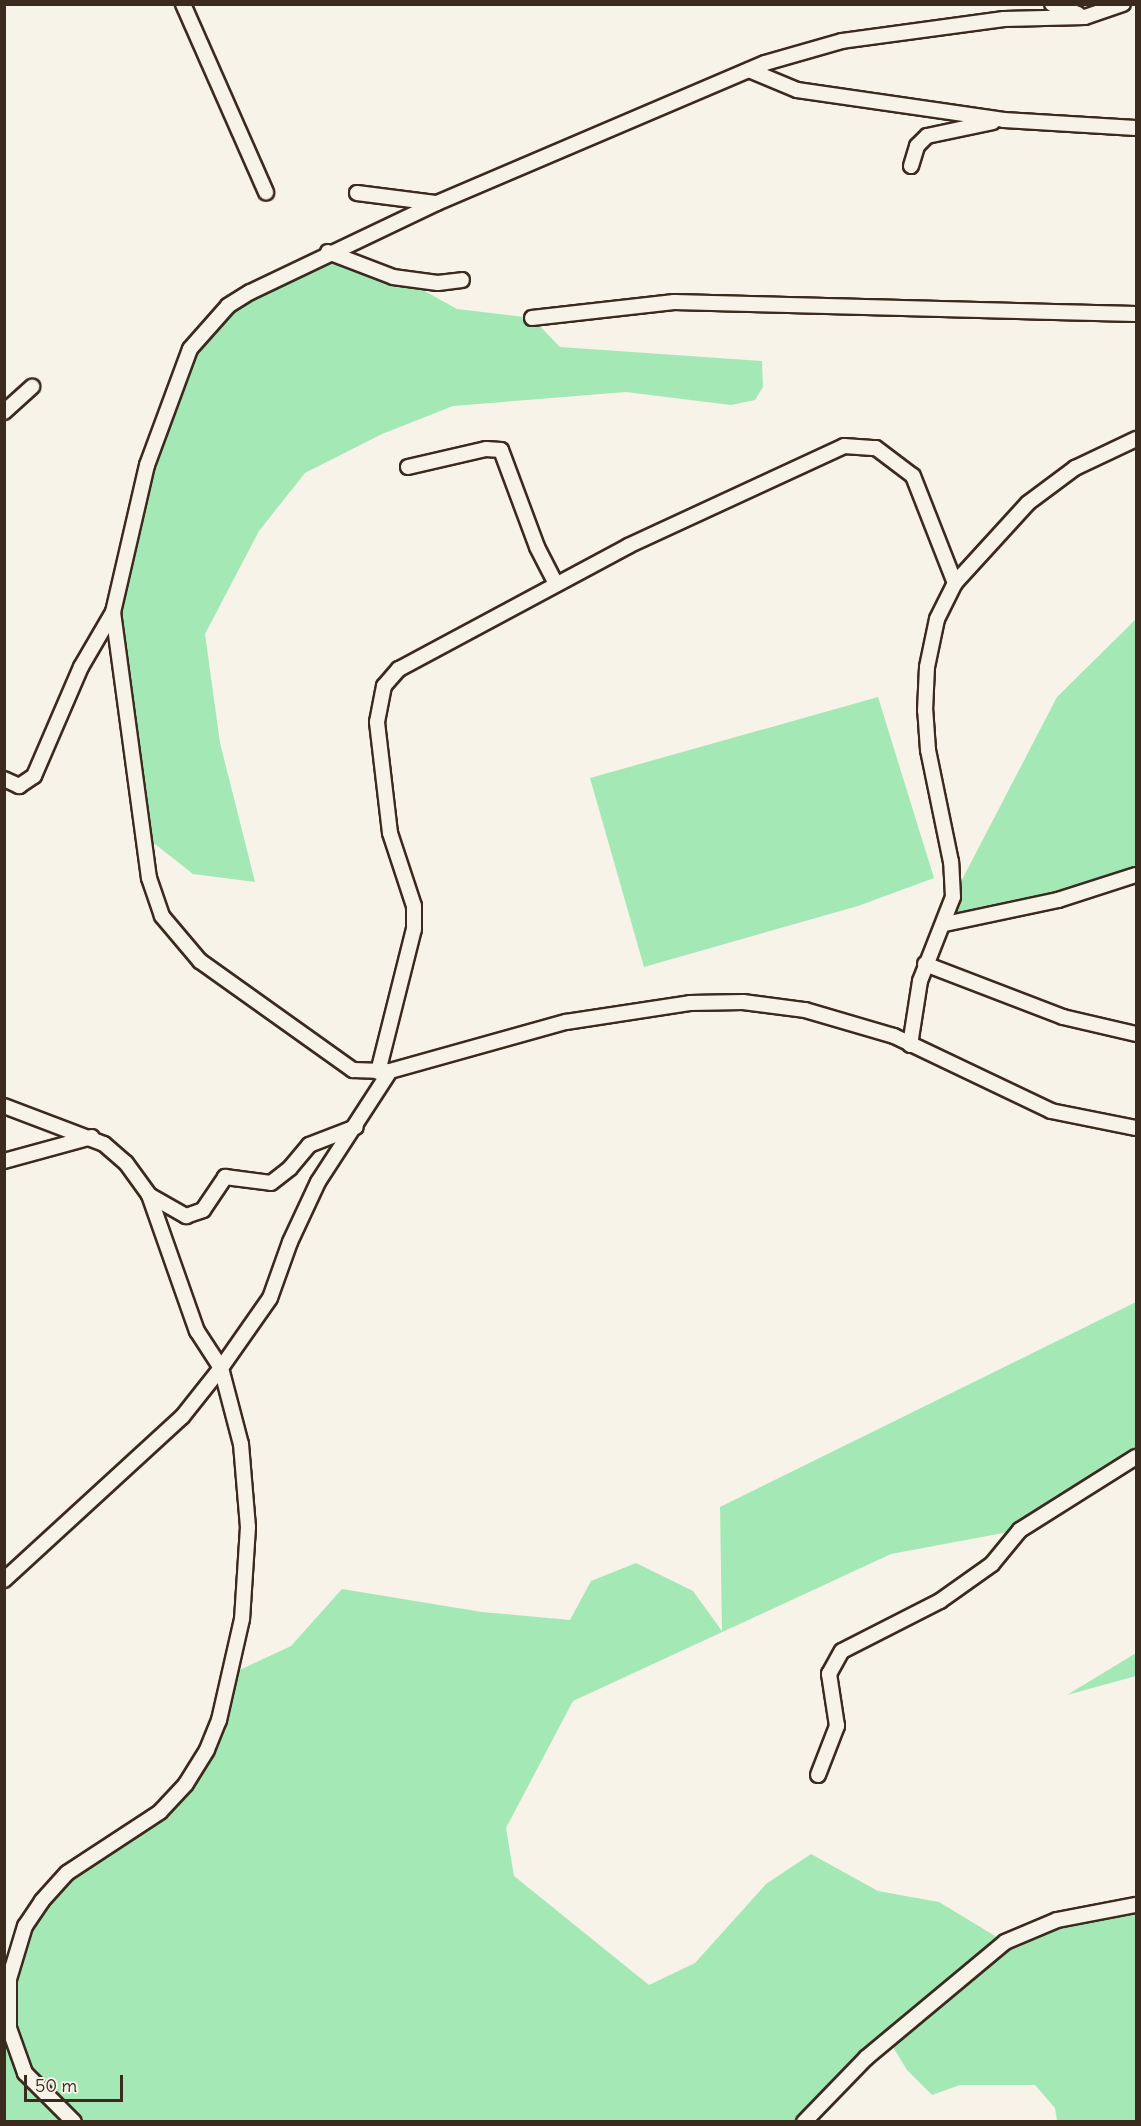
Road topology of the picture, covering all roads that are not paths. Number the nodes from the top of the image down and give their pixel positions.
1 (183, 4) edge
2 (1052, 4) edge
3 (1123, 4) edge
4 (1085, 17) junction
5 (749, 70) junction
6 (1004, 120) junction
7 (1137, 128) edge
8 (911, 166) dead end
9 (266, 192) dead end
10 (357, 193) dead end
11 (437, 203) junction
12 (328, 252) junction
13 (462, 280) dead end
14 (1137, 314) edge
15 (532, 318) dead end
16 (32, 387) dead end
17 (4, 412) edge
18 (1137, 439) edge
19 (408, 467) dead end
20 (955, 583) junction
21 (556, 584) junction
22 (112, 612) junction
23 (4, 779) edge
24 (1137, 875) edge
25 (945, 924) junction
26 (925, 964) junction
27 (1137, 1034) edge
28 (910, 1045) junction
29 (384, 1071) junction
30 (4, 1106) edge
31 (356, 1127) junction
32 (1137, 1128) edge
33 (92, 1137) junction
34 (4, 1161) edge
35 (149, 1195) junction
36 (221, 1368) junction
37 (1137, 1457) edge
38 (4, 1580) edge
39 (818, 1775) dead end
40 (1137, 1905) edge
41 (74, 2121) edge
42 (804, 2121) edge

1 - 9 street
2 - 4 street
3 - 4 street
4 - 5 street
5 - 6 street
5 - 11 street
6 - 7 street
6 - 8 street
10 - 11 street
11 - 12 street
12 - 13 street
12 - 22 street
14 - 15 street
16 - 17 street
18 - 20 street
19 - 21 street
20 - 21 street
20 - 25 street
21 - 29 street
22 - 23 street
22 - 29 street
24 - 25 street
25 - 26 street
26 - 27 street
26 - 28 street
28 - 29 street
28 - 32 street
29 - 31 street
30 - 33 street
31 - 35 street
31 - 36 street
33 - 34 street
33 - 35 street
35 - 36 street
36 - 38 street
36 - 41 street
37 - 39 street
40 - 42 street

